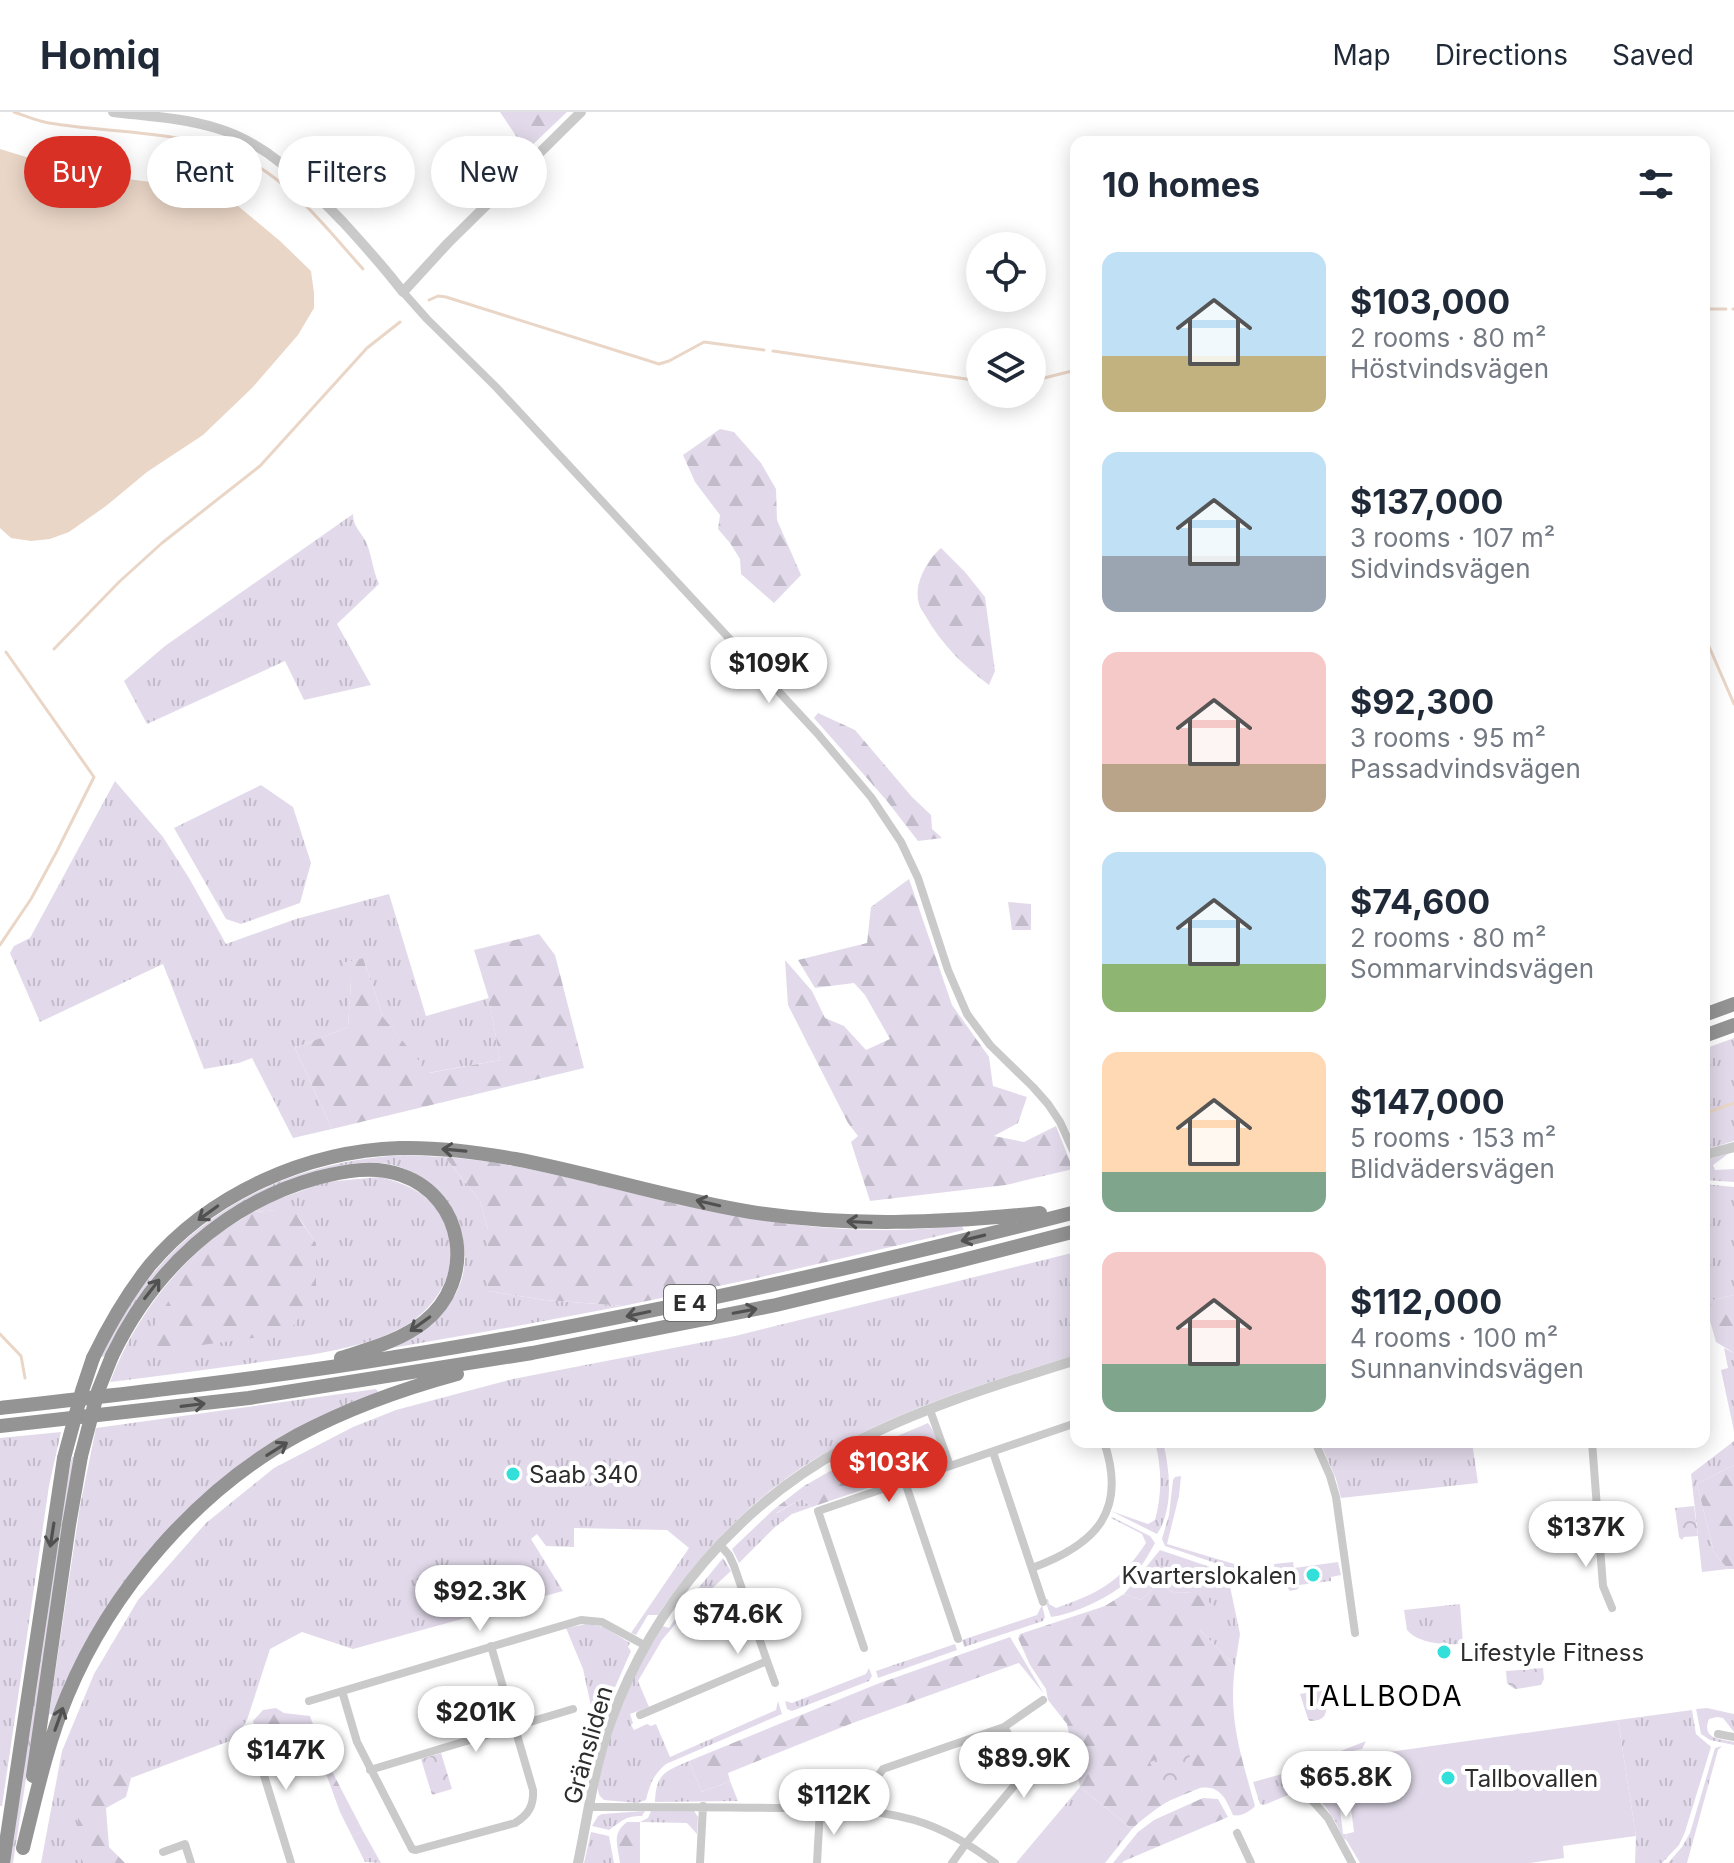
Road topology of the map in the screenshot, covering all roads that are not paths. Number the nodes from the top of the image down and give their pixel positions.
1 (113, 112) edge
2 (581, 112) edge
3 (403, 292) junction
4 (1734, 1004) edge
5 (1710, 1013) edge
6 (1734, 1025) edge
7 (1710, 1034) edge
8 (1070, 1144) edge
9 (1734, 1147) edge
10 (1710, 1153) edge
11 (1070, 1211) edge
12 (1070, 1213) edge
13 (1070, 1233) edge
14 (532, 1353) junction
15 (1070, 1362) edge
16 (299, 1372) junction
17 (0, 1408) edge
18 (930, 1410) junction
19 (1070, 1425) edge
20 (0, 1426) edge
21 (1105, 1448) edge
22 (1318, 1448) edge
23 (1592, 1448) edge
24 (993, 1452) junction
25 (950, 1466) junction
26 (905, 1482) junction
27 (720, 1545) junction
28 (1032, 1568) junction
29 (1043, 1602) dead end
30 (1612, 1608) dead end
31 (1355, 1633) dead end
32 (958, 1639) dead end
33 (491, 1646) junction
34 (646, 1646) junction
35 (864, 1648) dead end
36 (767, 1661) junction
37 (775, 1683) dead end
38 (342, 1691) junction
39 (1043, 1700) dead end
40 (309, 1701) dead end
41 (573, 1709) dead end
42 (640, 1715) dead end
43 (515, 1726) junction
44 (1004, 1727) junction
45 (250, 1730) dead end
46 (1718, 1734) dead end
47 (1734, 1737) edge
48 (370, 1770) junction
49 (1311, 1799) dead end
50 (703, 1806) junction
51 (589, 1807) junction
52 (820, 1809) junction
53 (872, 1811) junction
54 (1237, 1833) dead end
55 (967, 1842) junction
56 (163, 1852) dead end
57 (22, 1855) edge
58 (3, 1863) edge
59 (191, 1863) edge
60 (291, 1863) edge
61 (578, 1863) edge
62 (700, 1863) edge
63 (817, 1863) edge
64 (952, 1863) edge
65 (995, 1863) edge
66 (1251, 1863) edge
67 (1352, 1863) edge

1 - 3 street
2 - 3 street
3 - 8 street
4 - 5 highway
6 - 7 highway
9 - 10 street
11 -> 58 highway, bridge
12 -> 16 highway, E 4
14 -> 13 highway, E 4
20 -> 14 highway, E 4
57 -> 14 highway
15 - 18 street, Gränsliden
16 - 17 highway, E 4
57 -> 16 highway, bridge
18 - 25 street
18 - 27 street, Gränsliden
19 - 24 street
21 - 28 street
22 - 31 street
23 - 30 street
24 - 25 street
24 - 28 street
25 - 26 street
26 - 32 street
26 - 35 street
27 - 34 street, Gränsliden
27 - 36 street
28 - 29 street
33 - 34 street
33 - 38 street
33 - 43 street
34 - 51 street, Gränsliden
36 - 37 street
36 - 42 street
38 - 40 street
38 - 48 street
39 - 44 street
41 - 43 street
43 - 48 street
43 - 48 street
44 - 53 street
44 - 55 street
45 - 60 street
46 - 47 street
49 - 67 street
50 - 51 street
50 - 52 street
50 - 62 street
51 - 61 street, Gränsliden
52 - 53 street
52 - 63 street
53 - 55 street
54 - 66 street
55 - 64 street
55 - 65 street
56 - 59 street

